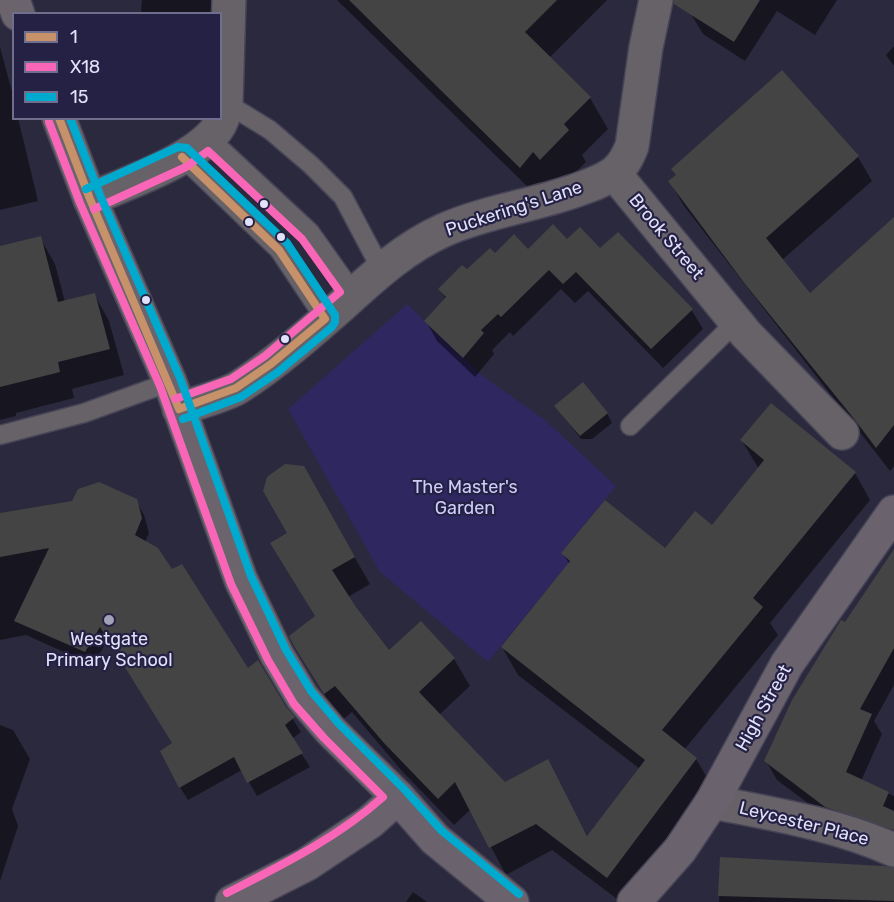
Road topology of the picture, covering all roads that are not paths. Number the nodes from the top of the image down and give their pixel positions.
1 (229, 0) edge
2 (656, 0) edge
3 (226, 103) junction
4 (60, 120) edge
5 (208, 138) junction
6 (183, 157) junction
7 (614, 173) junction
8 (90, 199) junction
9 (381, 269) junction
10 (354, 294) junction
11 (325, 319) junction
12 (736, 322) junction
13 (175, 396) junction
14 (630, 426) dead end
15 (842, 432) dead end
16 (0, 435) edge
17 (894, 512) edge
18 (398, 797) junction
19 (712, 802) junction
20 (894, 850) edge
21 (232, 902) edge
22 (512, 902) edge
23 (634, 902) edge

1 - 3 street
2 - 7 street
3 - 5 street
3 - 9 lane
4 - 8 street
5 - 6 street
5 - 10 lane
6 - 8 street
6 - 11 lane
7 - 9 street, Puckering's Lane
7 - 12 street, Brook Street
8 - 13 street
9 - 10 street, Puckering's Lane
10 - 11 street, Puckering's Lane
11 - 13 street, Puckering's Lane
12 - 14 lane
12 - 15 street, Brook Street
13 - 16 lane
13 - 18 street
17 - 19 main road, High Street
18 - 21 main road
18 - 22 main road
19 - 20 street, Leycester Place
19 - 23 main road, High Street

